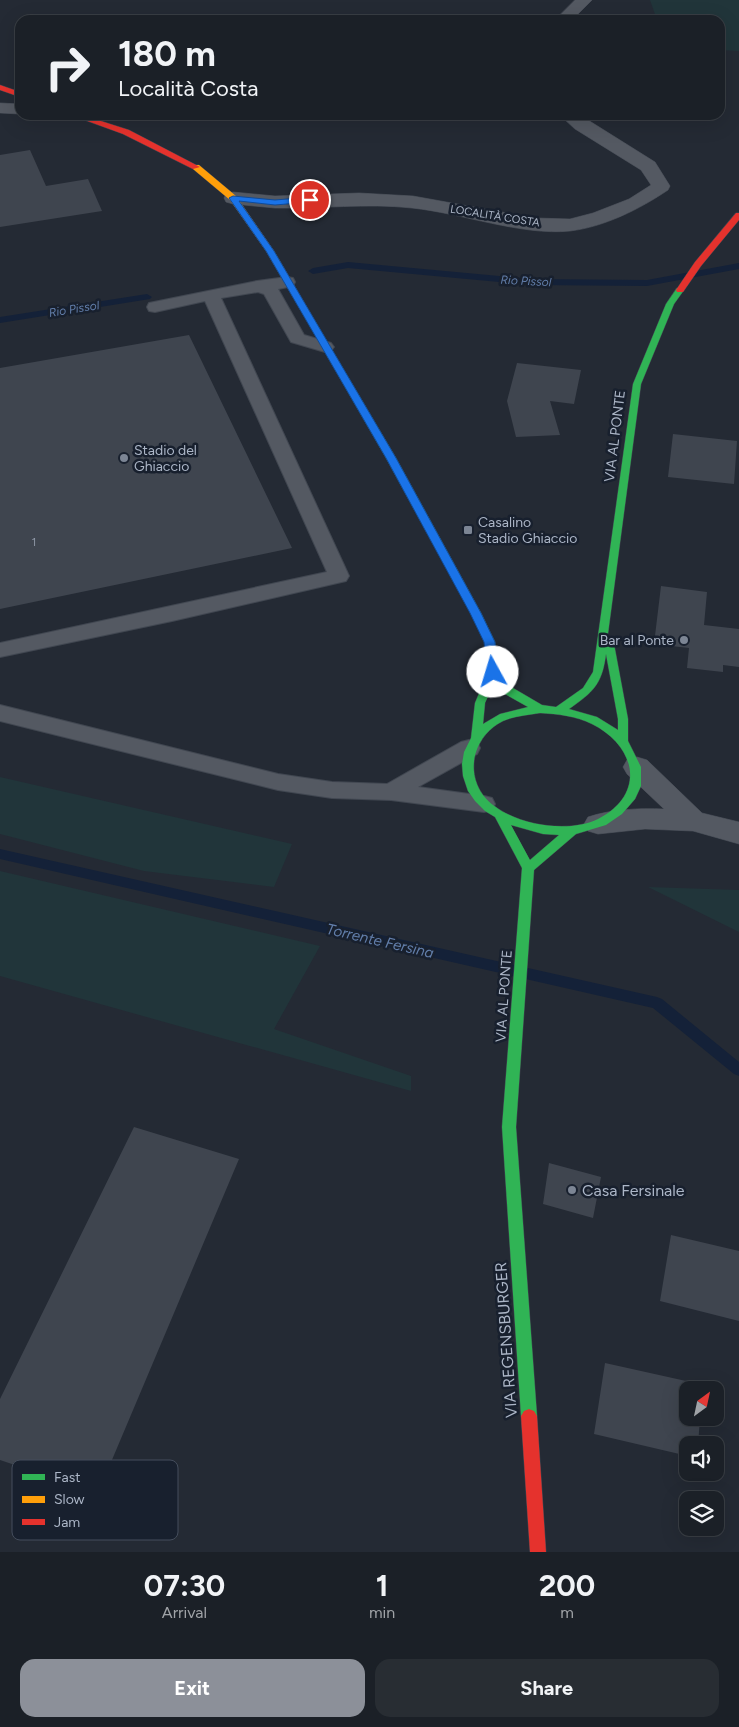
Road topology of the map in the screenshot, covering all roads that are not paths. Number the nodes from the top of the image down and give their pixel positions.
1 (584, 0) edge
2 (569, 15) edge
3 (0, 87) edge
4 (15, 93) edge
5 (0, 108) edge
6 (15, 109) edge
7 (90, 120) edge
8 (574, 120) edge
9 (233, 198) junction
10 (739, 215) edge
11 (287, 282) junction
12 (257, 286) junction
13 (211, 295) junction
14 (155, 307) dead end
15 (325, 347) junction
16 (606, 626) junction
17 (0, 650) edge
18 (493, 672) junction
19 (540, 709) junction
20 (559, 710) junction
21 (0, 713) edge
22 (623, 741) junction
23 (473, 743) junction
24 (637, 768) junction
25 (391, 792) junction
26 (484, 804) junction
27 (502, 818) junction
28 (693, 821) junction
29 (585, 827) junction
30 (739, 833) edge
31 (528, 868) junction
32 (509, 1126) joint
33 (538, 1552) edge

1 - 2 street
3 - 4 main road
5 - 6 street
7 - 9 main road
8 - 9 street, LOCALITÀ COSTA
9 - 11 main road
10 - 16 main road, VIA AL PONTE
11 - 12 lane
11 - 15 main road
12 - 13 lane
12 - 15 lane
13 - 14 lane
13 - 17 lane
15 - 18 main road
16 - 20 main road, VIA AL PONTE
16 - 22 main road, VIA AL PONTE
18 - 19 main road
18 - 23 main road
19 - 20 main road
19 - 23 main road
20 - 22 main road
21 - 25 lane
22 - 24 main road
23 - 25 lane
23 - 26 main road
24 - 28 street
24 - 29 main road
25 - 26 lane
26 - 27 main road
27 - 29 main road
27 - 31 main road
28 - 29 street
28 - 30 street
29 - 31 main road
31 - 32 main road, VIA AL PONTE
32 - 33 main road, VIA REGENSBURGER

